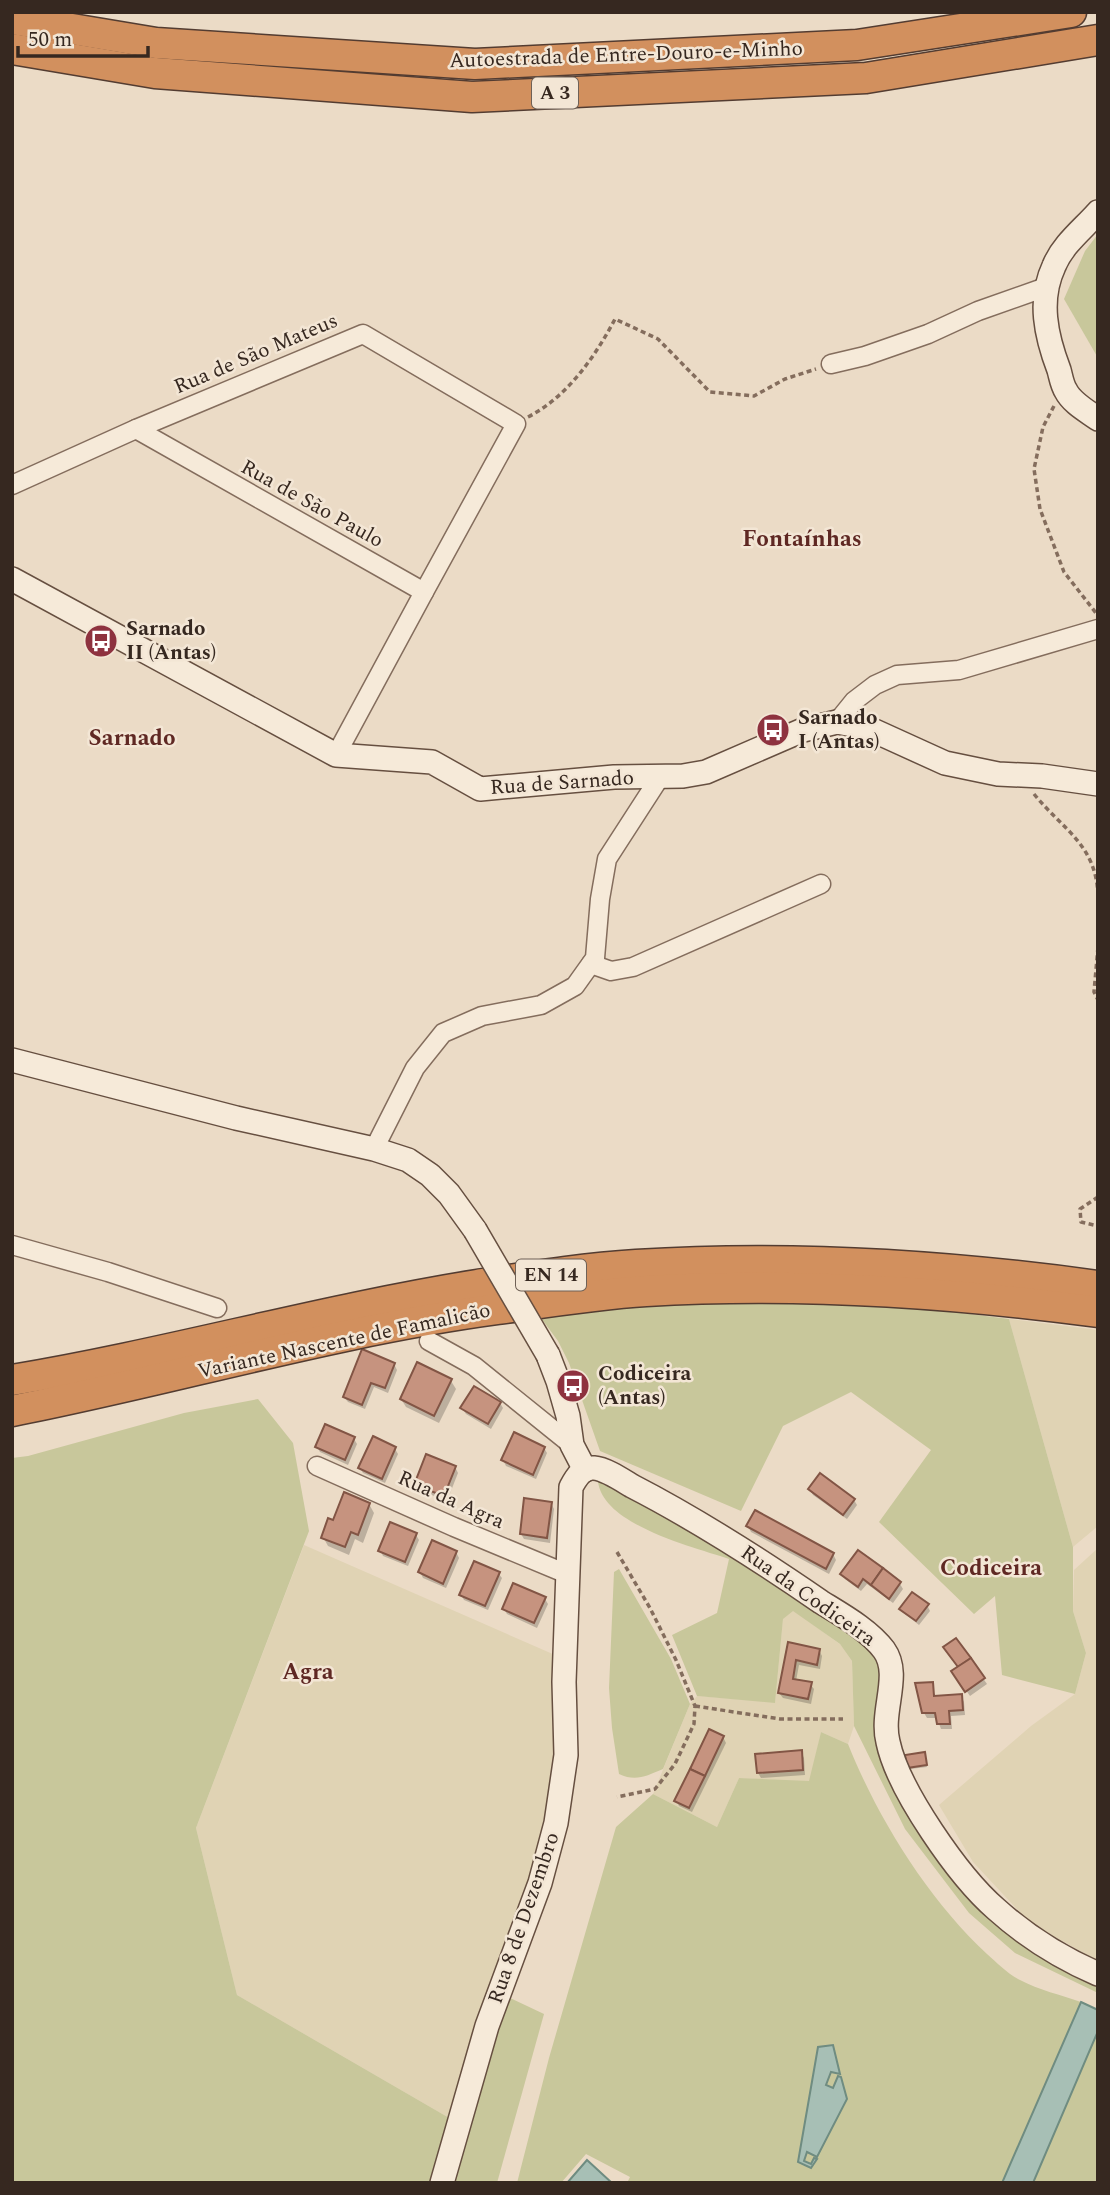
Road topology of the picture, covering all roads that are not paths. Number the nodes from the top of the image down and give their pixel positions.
1 (1071, 12) edge
2 (12, 19) edge
3 (1098, 40) edge
4 (12, 49) edge
5 (1098, 212) edge
6 (1046, 288) junction
7 (831, 364) road end
8 (1098, 419) edge
9 (136, 429) junction
10 (12, 485) edge
11 (14, 588) edge
12 (424, 592) junction
13 (1098, 629) edge
14 (837, 722) junction
15 (336, 755) junction
16 (660, 777) junction
17 (1098, 785) edge
18 (821, 884) dead end
19 (591, 964) junction
20 (12, 1060) edge
21 (374, 1149) junction
22 (12, 1245) edge
23 (1098, 1286) edge
24 (217, 1308) dead end
25 (1098, 1312) edge
26 (429, 1341) dead end
27 (12, 1380) edge
28 (12, 1411) edge
29 (572, 1445) junction
30 (317, 1466) dead end
31 (585, 1470) junction
32 (567, 1574) junction
33 (1098, 1974) edge
34 (442, 2183) edge

1 - 2 highway, Autoestrada de Entre-Douro-e-Minho / A 3
3 - 4 highway, Autoestrada de Entre-Douro-e-Minho / A 3
5 - 6 street
6 - 7 street
6 - 8 street
9 - 10 street
9 - 12 street, Rua de São Paulo
9 - 12 street, Rua de São Mateus
11 - 15 street, Rua de Sarnado
12 - 15 street
13 - 14 street
14 - 16 street, Rua de Sarnado
14 - 17 street
15 - 16 street, Rua de Sarnado
16 - 19 street
18 - 19 street
19 - 21 street
20 - 21 street
21 - 29 street, bridge
22 - 24 street
23 - 27 highway, Variante Nascente de Famalicão / EN 14
25 - 28 highway, Variante Nascente de Famalicão / EN 14
26 - 29 street
29 - 31 street
30 - 32 street, Rua da Agra
31 - 32 street, Rua 8 de Dezembro
31 - 33 street, Rua da Codiceira
32 - 34 street, Rua 8 de Dezembro

